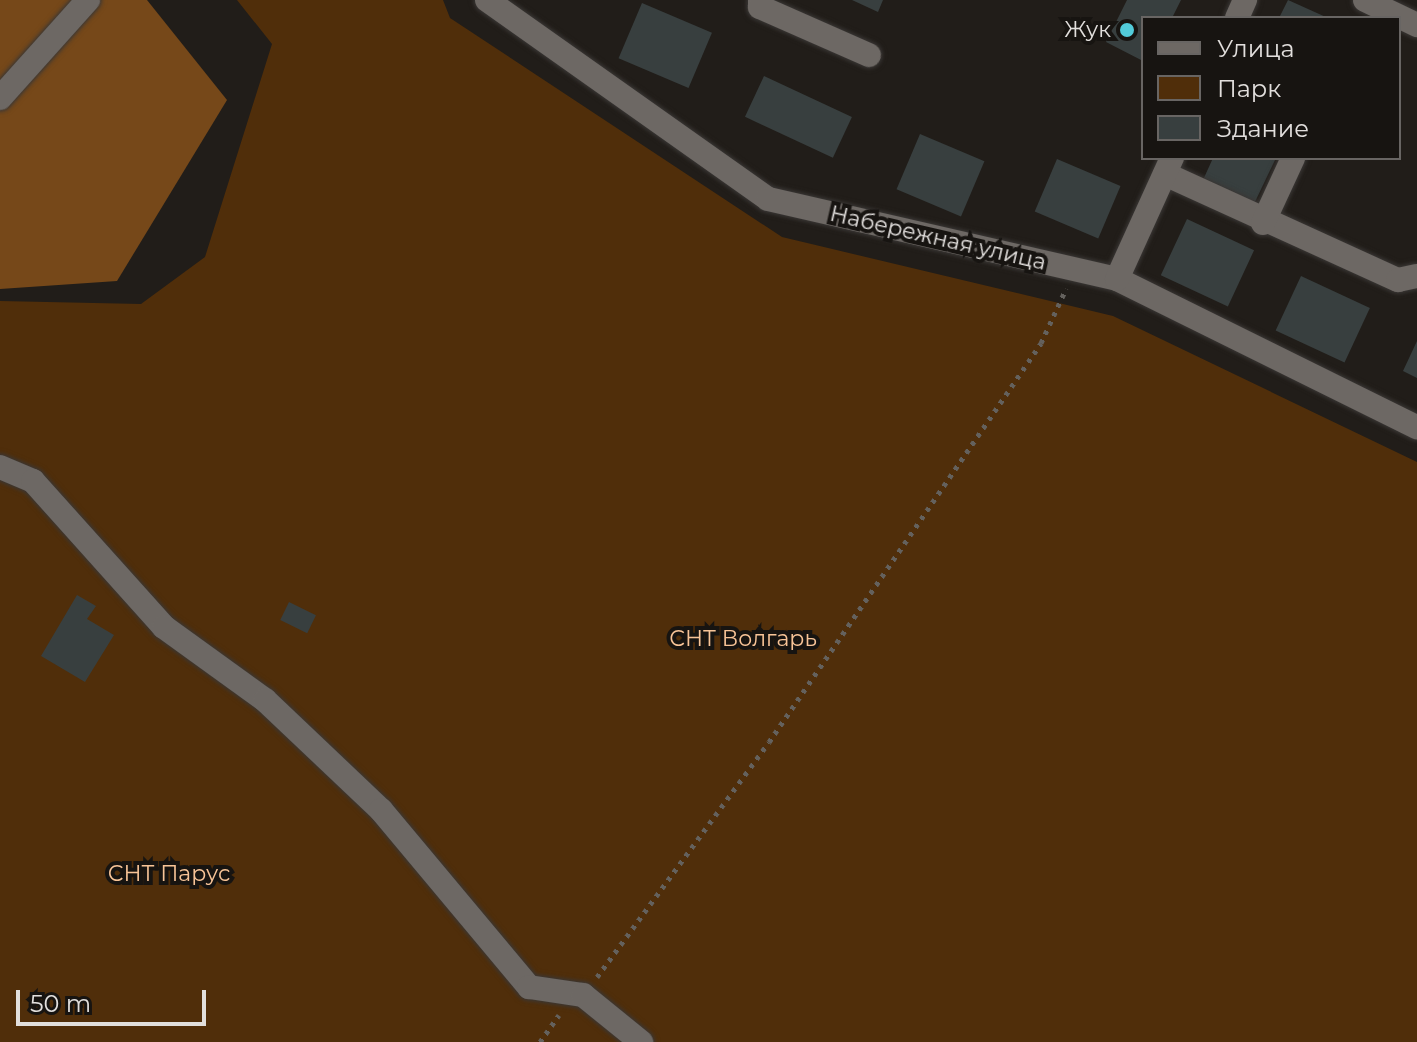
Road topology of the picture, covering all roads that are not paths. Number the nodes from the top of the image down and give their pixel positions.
1 (88, 0) edge
2 (487, 0) edge
3 (760, 0) edge
4 (1365, 0) edge
5 (1398, 16) edge
6 (869, 55) dead end
7 (0, 98) edge
8 (1292, 160) edge
9 (1168, 166) edge
10 (1263, 223) junction
11 (1417, 276) edge
12 (1117, 279) junction
13 (1417, 427) edge
14 (0, 467) edge
15 (641, 1042) edge

1 - 7 street
2 - 12 street, Набережная улица
3 - 6 street
4 - 5 street
8 - 10 street
9 - 10 street
9 - 12 street
10 - 11 street
12 - 13 street, Набережная улица
14 - 15 street

